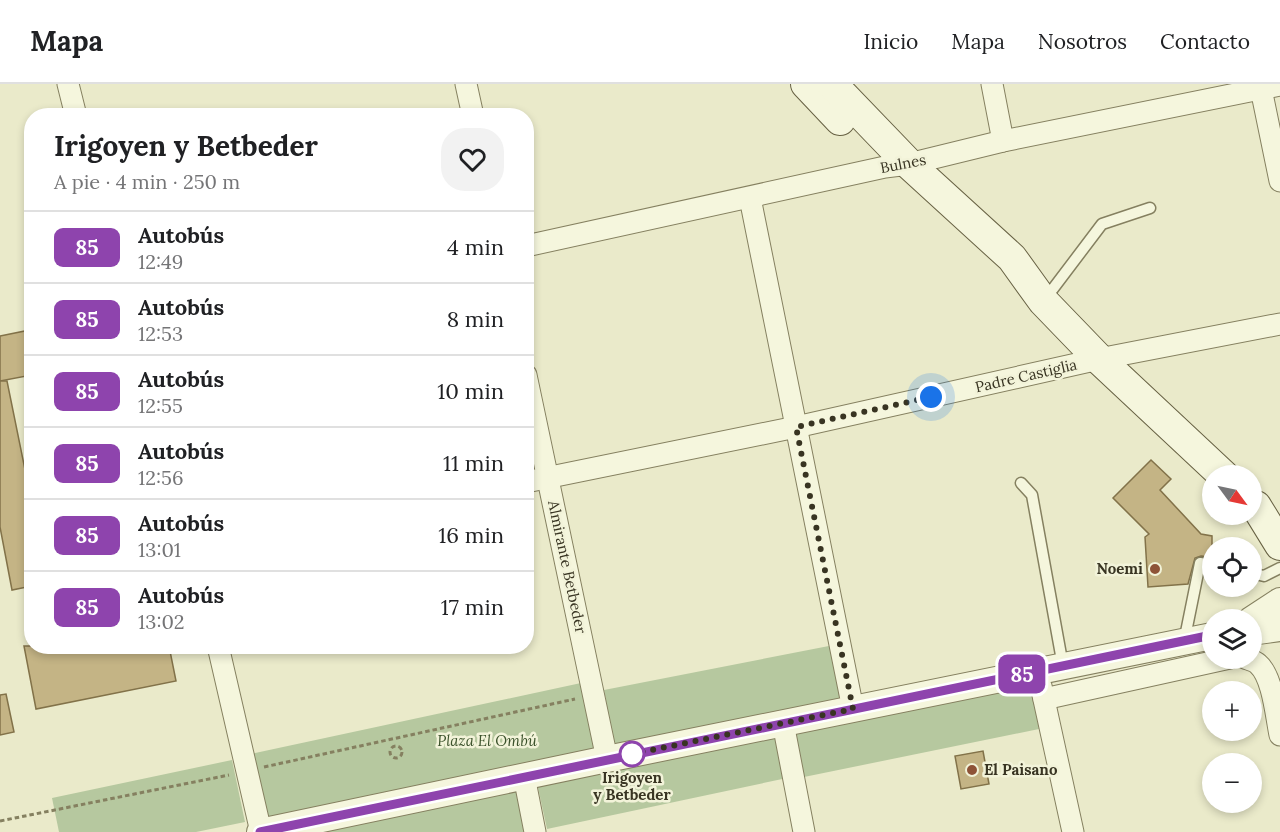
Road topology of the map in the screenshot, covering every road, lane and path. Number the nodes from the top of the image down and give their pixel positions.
1 (68, 84) edge
2 (466, 84) edge
3 (806, 84) edge
4 (832, 84) edge
5 (992, 84) edge
6 (1267, 86) edge
7 (74, 108) edge
8 (471, 108) edge
9 (1003, 141) junction
10 (897, 165) junction
11 (1280, 181) edge
12 (750, 198) junction
13 (1150, 208) dead end
14 (534, 244) edge
15 (1043, 301) junction
16 (1280, 324) edge
17 (1099, 359) junction
18 (534, 412) edge
19 (796, 427) junction
20 (1212, 465) edge
21 (548, 477) junction
22 (534, 480) edge
23 (1021, 483) dead end
24 (1262, 509) edge
25 (1262, 517) edge
26 (1280, 522) edge
27 (1280, 545) edge
28 (1202, 563) edge
29 (1280, 568) edge
30 (1262, 576) edge
31 (1280, 601) edge
32 (1202, 612) edge
33 (1262, 613) edge
34 (1280, 628) edge
35 (1262, 630) edge
36 (1202, 637) edge
37 (220, 654) edge
38 (1202, 664) edge
39 (1063, 666) junction
40 (1262, 669) edge
41 (1037, 671) junction
42 (594, 695) junction
43 (1044, 699) junction
44 (853, 709) junction
45 (783, 723) junction
46 (1280, 735) edge
47 (394, 739) junction
48 (395, 746) junction
49 (607, 759) junction
50 (248, 771) junction
51 (524, 776) junction
52 (0, 821) edge
53 (261, 832) edge
54 (535, 832) edge
55 (804, 832) edge
56 (1073, 832) edge

1 - 7 street
2 - 8 street
3 - 10 main road
4 - 10 main road
5 - 9 street
6 - 9 street, Bulnes
6 - 11 street
9 - 10 street, Bulnes
10 - 12 street, Bulnes
10 - 15 main road
12 - 14 street, Bulnes
12 - 19 street
13 - 15 lane
15 - 17 main road
16 - 17 street, Padre Castiglia
17 - 19 street, Padre Castiglia
17 - 20 main road
18 - 21 street, Almirante Betbeder
19 - 21 street, Padre Castiglia
19 - 44 street
21 - 22 street, Padre Castiglia
21 - 42 street, Almirante Betbeder
23 - 39 lane
24 - 26 main road
25 - 27 main road
28 - 32 lane
29 - 30 lane
31 - 33 street
34 - 35 street
36 - 39 street
37 - 50 street
38 - 43 street
39 - 41 street
40 - 46 street
41 - 43 street
41 - 44 street
42 - 47 path
42 - 49 street, Almirante Betbeder
43 - 56 street
44 - 45 street
45 - 49 street
45 - 55 street
47 - 48 path
47 - 50 path
48 - 48 path
49 - 51 street
50 - 52 path
50 - 53 street
51 - 53 street
51 - 54 street

